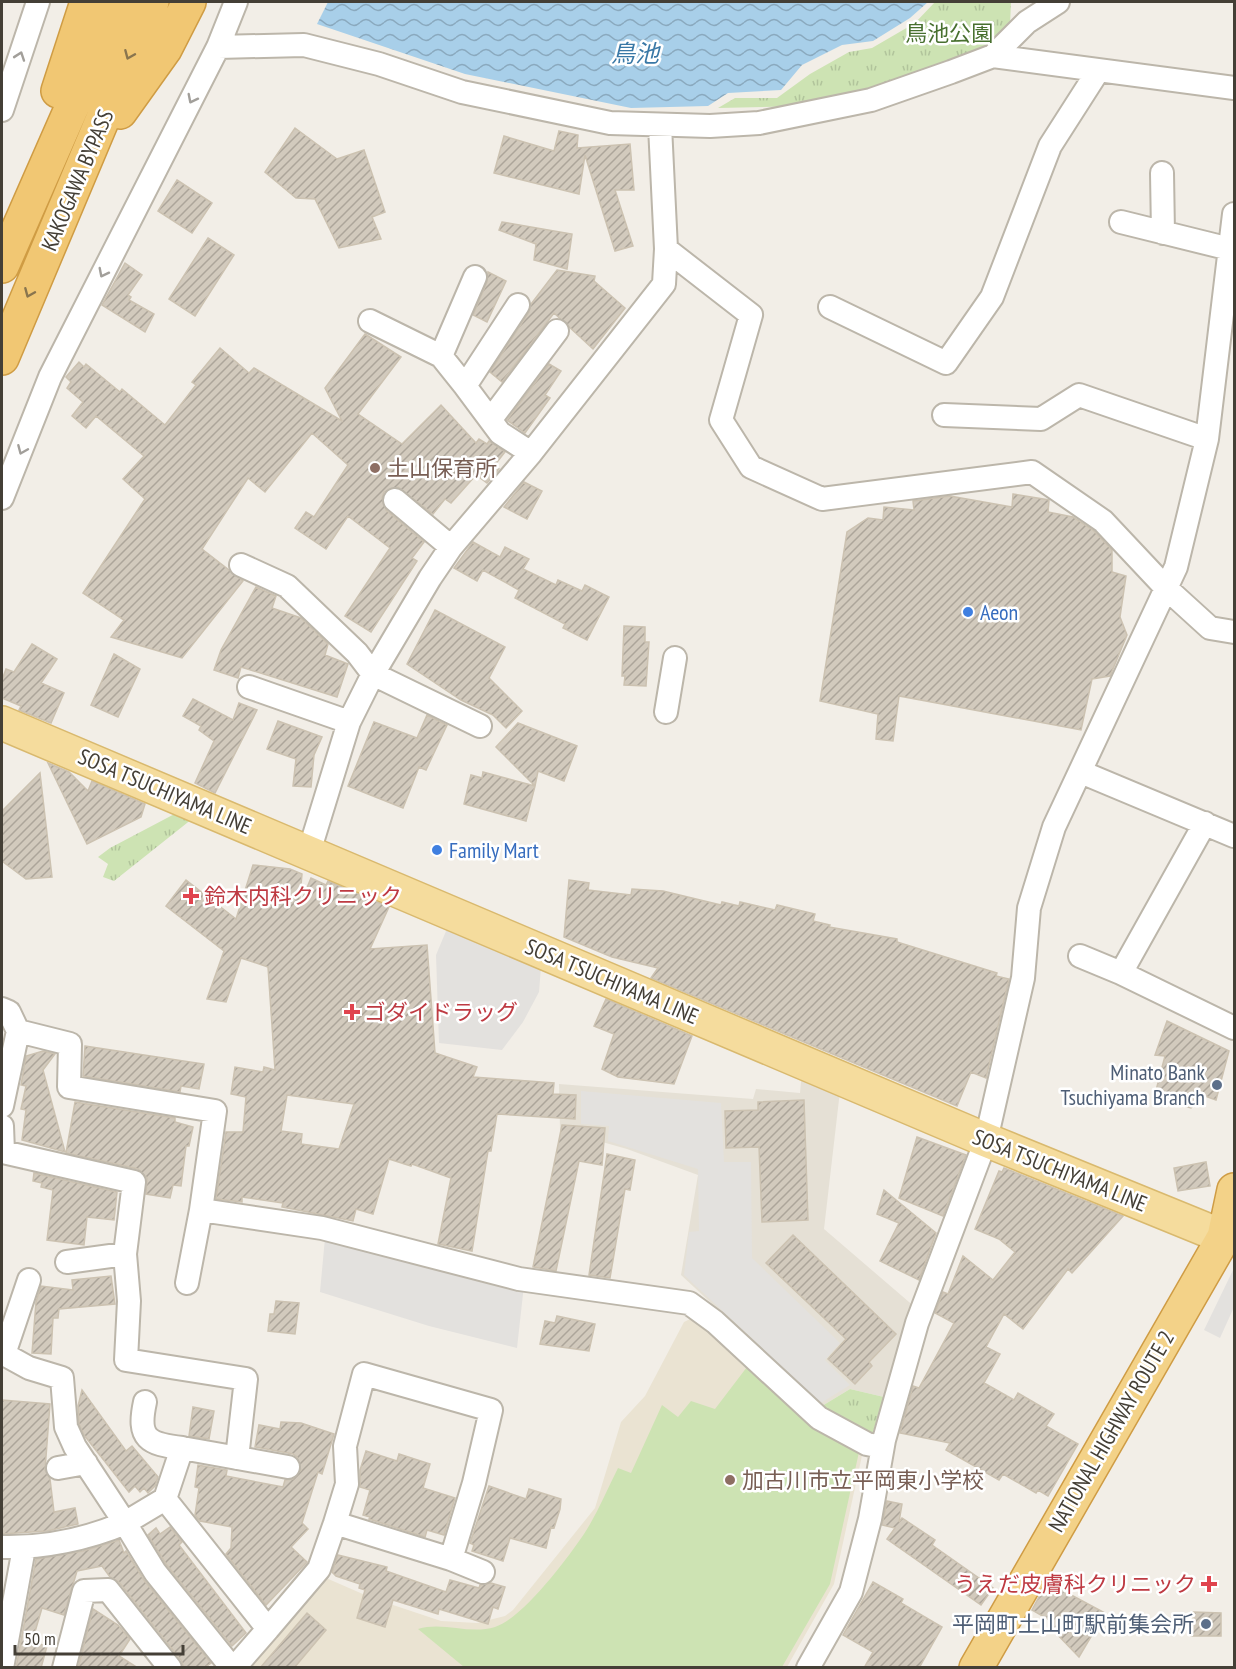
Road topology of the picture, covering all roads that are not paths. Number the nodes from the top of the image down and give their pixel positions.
1 (38, 2) edge
2 (87, 2) edge
3 (118, 2) edge
4 (152, 2) edge
5 (189, 2) edge
6 (236, 2) edge
7 (1058, 2) edge
8 (218, 47) junction
9 (993, 56) junction
10 (1098, 71) junction
11 (1234, 88) edge
12 (2, 110) edge
13 (660, 126) junction
14 (85, 160) junction
15 (1162, 173) dead end
16 (23, 214) junction
17 (1234, 214) edge
18 (1121, 222) dead end
19 (1163, 233) junction
20 (666, 249) junction
21 (1230, 249) junction
22 (2, 266) edge
23 (476, 277) dead end
24 (518, 305) dead end
25 (830, 307) dead end
26 (370, 321) dead end
27 (557, 331) dead end
28 (441, 356) junction
29 (2, 358) edge
30 (465, 386) junction
31 (944, 415) dead end
32 (491, 418) junction
33 (1207, 439) junction
34 (531, 453) junction
35 (2, 498) edge
36 (395, 500) dead end
37 (451, 547) junction
38 (241, 565) dead end
39 (1166, 588) junction
40 (1234, 632) edge
41 (675, 658) dead end
42 (373, 674) junction
43 (249, 687) dead end
44 (666, 712) dead end
45 (349, 722) junction
46 (2, 723) edge
47 (480, 726) dead end
48 (1081, 772) junction
49 (1205, 823) junction
50 (1234, 836) edge
51 (309, 852) junction
52 (1080, 956) dead end
53 (1121, 973) junction
54 (2, 1009) edge
55 (1234, 1028) edge
56 (18, 1030) junction
57 (2, 1106) edge
58 (2, 1126) edge
59 (986, 1140) junction
60 (1234, 1190) edge
61 (201, 1210) junction
62 (1224, 1237) junction
63 (125, 1254) junction
64 (67, 1262) dead end
65 (30, 1280) dead end
66 (187, 1283) dead end
67 (3, 1353) edge
68 (145, 1402) dead end
69 (182, 1448) junction
70 (882, 1448) junction
71 (237, 1458) junction
72 (86, 1463) junction
73 (288, 1467) dead end
74 (58, 1468) dead end
75 (165, 1499) junction
76 (125, 1523) junction
77 (335, 1523) junction
78 (2, 1547) edge
79 (24, 1548) junction
80 (451, 1559) junction
81 (483, 1572) dead end
82 (268, 1629) junction
83 (2, 1668) edge
84 (64, 1668) edge
85 (170, 1668) edge
86 (233, 1668) edge
87 (808, 1668) edge
88 (976, 1668) edge

12 -> 1 street
2 - 16 highway
3 - 16 highway, KAKOGAWA BYPASS
4 -> 14 highway, KAKOGAWA BYPASS
5 - 14 highway
6 - 8 street
7 - 9 street
8 - 13 street
8 -> 35 street
9 - 10 street
9 - 13 street
10 - 11 street
10 - 25 street
13 - 20 street
14 -> 29 highway, KAKOGAWA BYPASS
15 - 19 street
16 - 22 highway, KAKOGAWA BYPASS
17 - 21 street
18 - 19 street
19 - 21 street
20 - 34 street
20 - 39 street
21 - 33 street
23 - 28 street
24 - 30 street
26 - 28 street
27 - 32 street
28 - 30 street
30 - 32 street
31 - 33 street
32 - 34 street
33 - 39 street
34 - 37 street
36 - 37 street
37 - 42 street
38 - 42 street
39 - 40 street
39 - 48 street
41 - 44 street
42 - 45 street
42 - 47 street
43 - 45 street
45 - 51 street
46 - 51 main road, SOSA TSUCHIYAMA LINE
48 - 49 street
48 - 59 street
49 - 50 street
49 - 53 street
51 - 59 main road, SOSA TSUCHIYAMA LINE
52 - 53 street
53 - 55 street
54 - 56 street
56 - 57 street
56 - 61 street
58 - 63 street
59 - 62 main road, SOSA TSUCHIYAMA LINE
59 - 70 street
60 - 62 highway, NATIONAL HIGHWAY ROUTE 2
61 - 66 street
61 - 70 street
62 - 88 highway, NATIONAL HIGHWAY ROUTE 2
63 - 64 street
63 - 71 street
65 - 67 street
67 - 72 street
68 - 69 street
69 - 71 street
69 - 75 street
70 - 87 street
71 - 73 street
72 - 74 street
72 - 76 street
75 - 76 street
75 - 82 street
76 - 79 street
76 - 86 street
77 - 80 street
77 - 80 street
77 - 82 street
78 - 79 street
79 - 83 street
80 - 81 street
82 - 86 street
84 - 85 street

